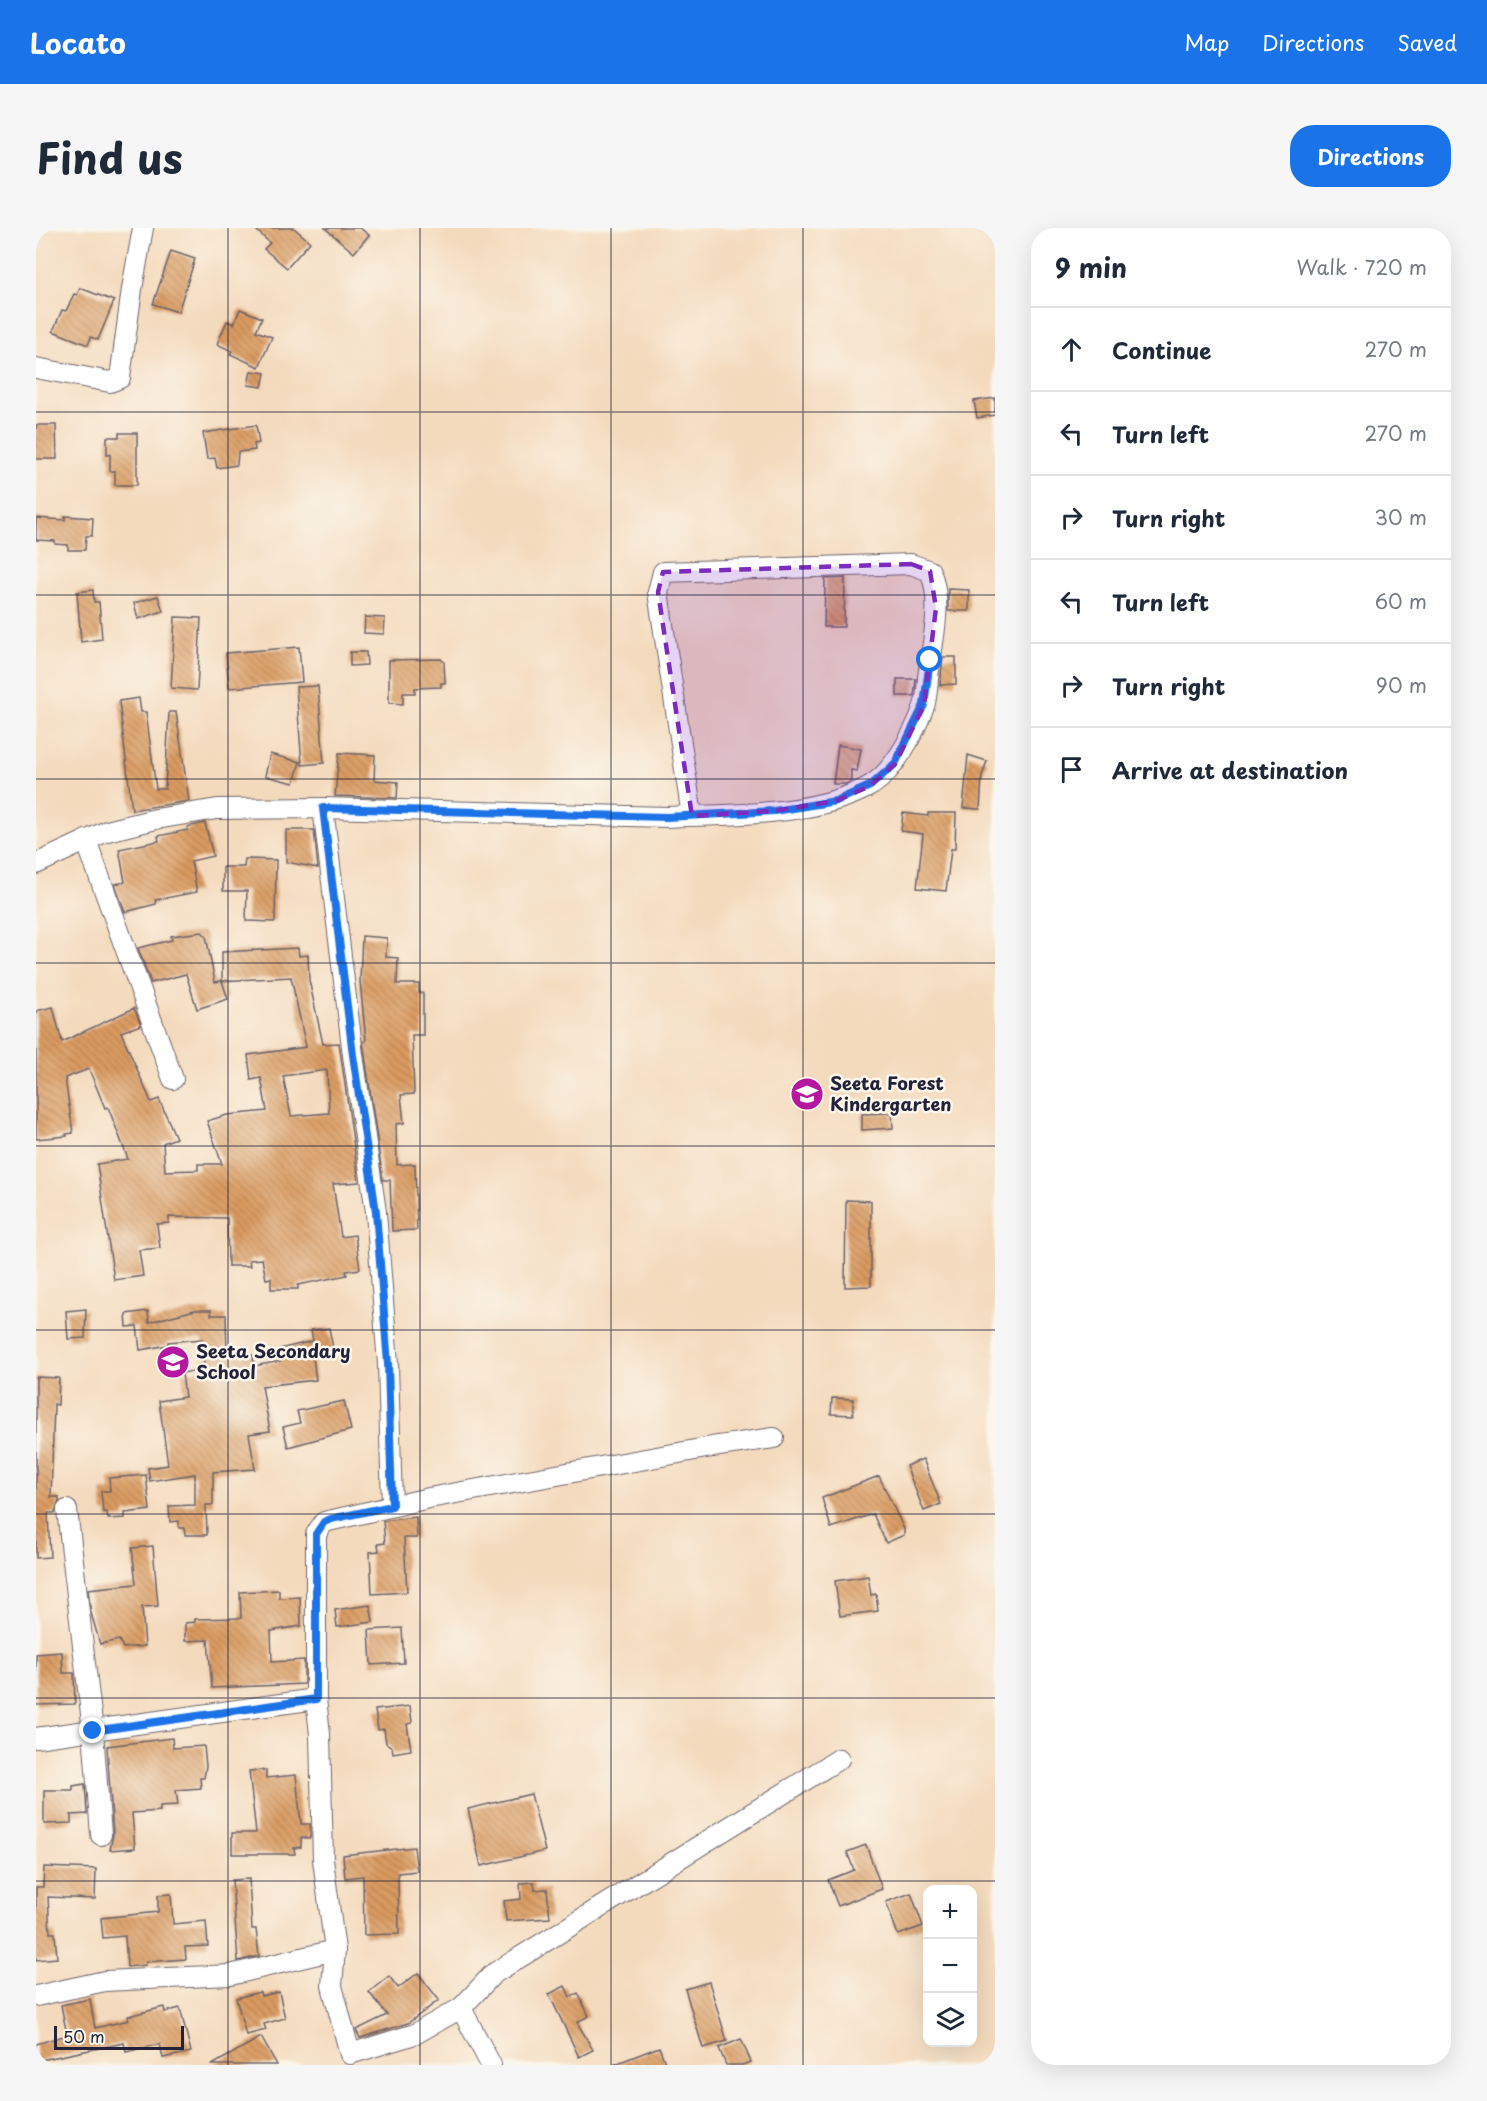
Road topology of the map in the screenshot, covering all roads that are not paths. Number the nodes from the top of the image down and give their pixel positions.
1 (143, 228) edge
2 (36, 368) edge
3 (323, 808) junction
4 (692, 816) junction
5 (86, 840) junction
6 (36, 864) edge
7 (173, 1079) dead end
8 (774, 1438) dead end
9 (392, 1506) junction
10 (67, 1510) dead end
11 (316, 1699) junction
12 (93, 1731) junction
13 (36, 1738) edge
14 (839, 1759) dead end
15 (101, 1835) dead end
16 (335, 1950) junction
17 (36, 1996) edge
18 (461, 2008) junction
19 (491, 2065) edge

1 - 2 street
3 - 4 street
3 - 5 street
3 - 9 street
4 - 4 street
5 - 6 street
5 - 7 street
8 - 9 street
9 - 11 street
10 - 12 street
11 - 12 street
11 - 16 street
12 - 13 street
12 - 15 street
14 - 18 street
16 - 17 street
16 - 18 street
18 - 19 street

